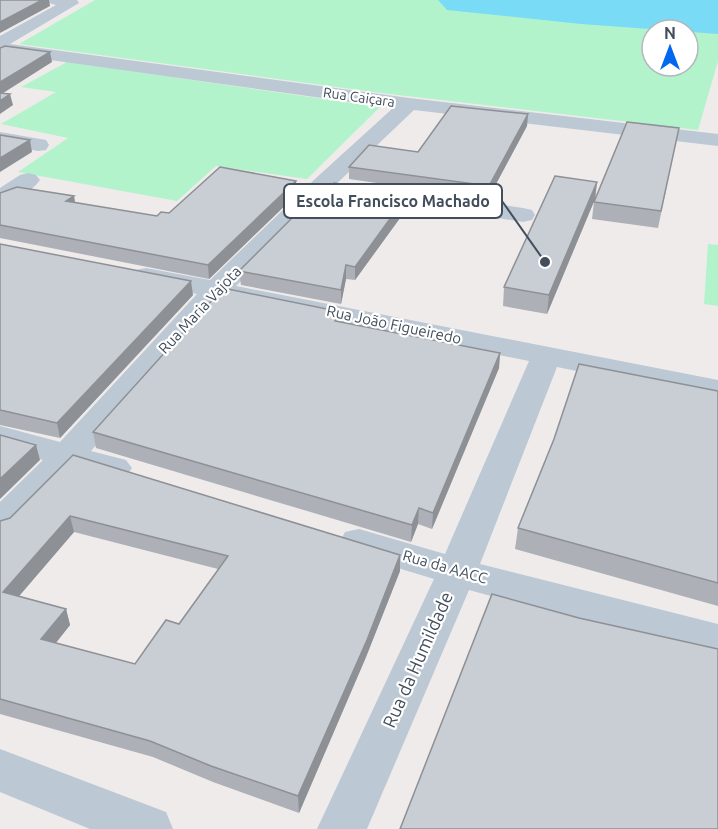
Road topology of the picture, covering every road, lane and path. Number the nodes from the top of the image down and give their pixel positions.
1 (60, 1) edge
2 (0, 43) edge
3 (0, 48) edge
4 (409, 104) junction
5 (0, 138) edge
6 (718, 140) edge
7 (38, 145) dead end
8 (28, 180) dead end
9 (323, 184) junction
10 (0, 199) edge
11 (523, 215) dead end
12 (125, 272) edge
13 (217, 289) junction
14 (546, 357) junction
15 (718, 390) edge
16 (0, 437) edge
17 (69, 454) junction
18 (149, 479) edge
19 (0, 524) edge
20 (332, 534) edge
21 (457, 572) junction
22 (718, 641) edge
23 (0, 770) edge
24 (148, 829) edge
25 (342, 829) edge

1 - 2 street
3 - 4 street, Rua Caiçara
4 - 6 street, Rua Caiçara
4 - 9 street, Rua Maria Vajota
5 - 7 street
8 - 10 street
9 - 11 street
9 - 13 street, Rua Maria Vajota
12 - 13 street, Rua João Figueiredo
13 - 14 street, Rua João Figueiredo
13 - 17 street, Rua Maria Vajota
14 - 15 street, Rua João Figueiredo
14 - 21 street, Rua da Humildade
16 - 17 street
17 - 18 street
17 - 19 street, Rua Maria Vajota
20 - 21 street, Rua da AACC
21 - 22 street, Rua da AACC
21 - 25 street, Rua da Humildade
23 - 24 street

